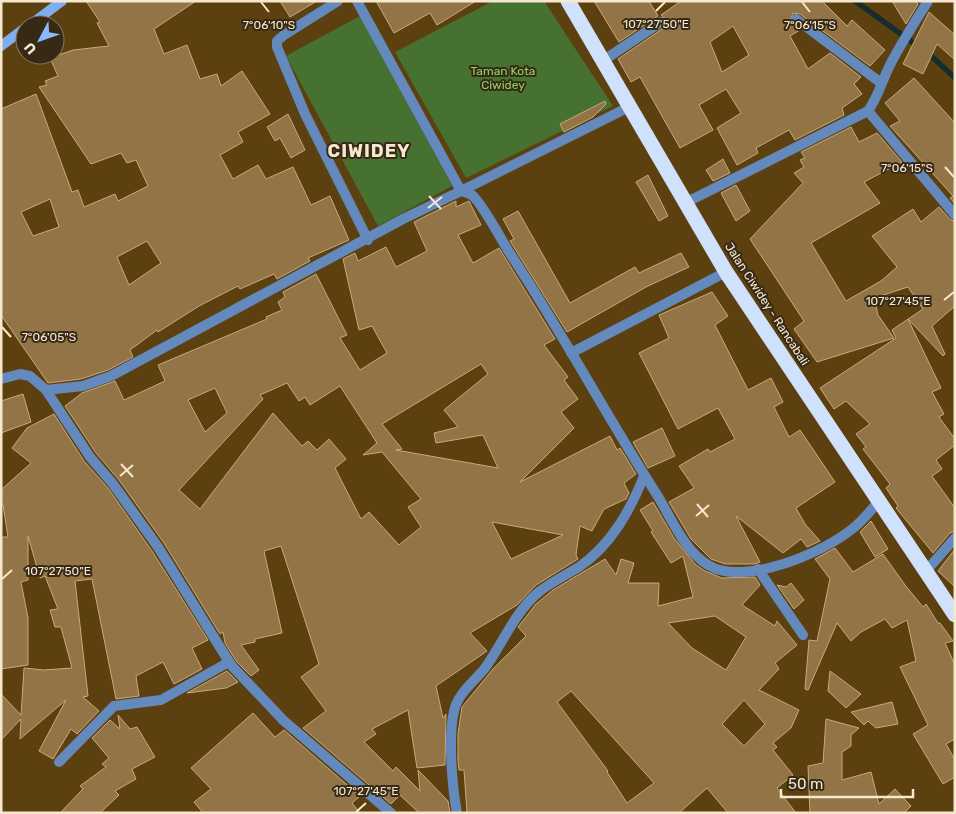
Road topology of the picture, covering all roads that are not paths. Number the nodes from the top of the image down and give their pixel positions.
1 (62, 1) edge
2 (338, 1) edge
3 (357, 1) edge
4 (568, 1) edge
5 (928, 1) edge
6 (43, 15) edge
7 (796, 19) dead end
8 (661, 22) dead end
9 (15, 36) edge
10 (1, 46) edge
11 (604, 60) junction
12 (881, 83) junction
13 (631, 106) junction
14 (868, 111) junction
15 (461, 191) junction
16 (687, 202) junction
17 (955, 215) edge
18 (368, 240) junction
19 (726, 272) junction
20 (571, 353) junction
21 (1, 379) edge
22 (46, 390) junction
23 (644, 476) junction
24 (878, 502) junction
25 (955, 538) edge
26 (758, 569) junction
27 (926, 571) junction
28 (955, 615) edge
29 (803, 634) dead end
30 (229, 662) junction
31 (59, 762) dead end
32 (391, 813) edge
33 (457, 813) edge

1 - 6 street
2 - 18 street
3 - 15 street
4 - 11 highway, Jalan Ciwidey - Rancabali
5 - 12 street
7 - 12 street
8 - 11 street
9 - 10 street
11 - 13 highway, Jalan Ciwidey - Rancabali
12 - 14 street
13 - 15 street
13 - 16 highway, Jalan Ciwidey - Rancabali
14 - 16 street
14 - 17 street
15 - 18 street
15 - 20 street
16 - 19 highway, Jalan Ciwidey - Rancabali
18 - 22 street
19 - 20 street
19 - 24 highway, Jalan Ciwidey - Rancabali
20 - 23 street
21 - 22 street
22 - 30 street
23 - 26 street
23 - 33 street
24 - 26 street
24 - 27 highway, Jalan Ciwidey - Rancabali
25 - 27 street
26 - 29 street
27 - 28 highway, Jalan Ciwidey - Rancabali
30 - 31 street
30 - 32 street

